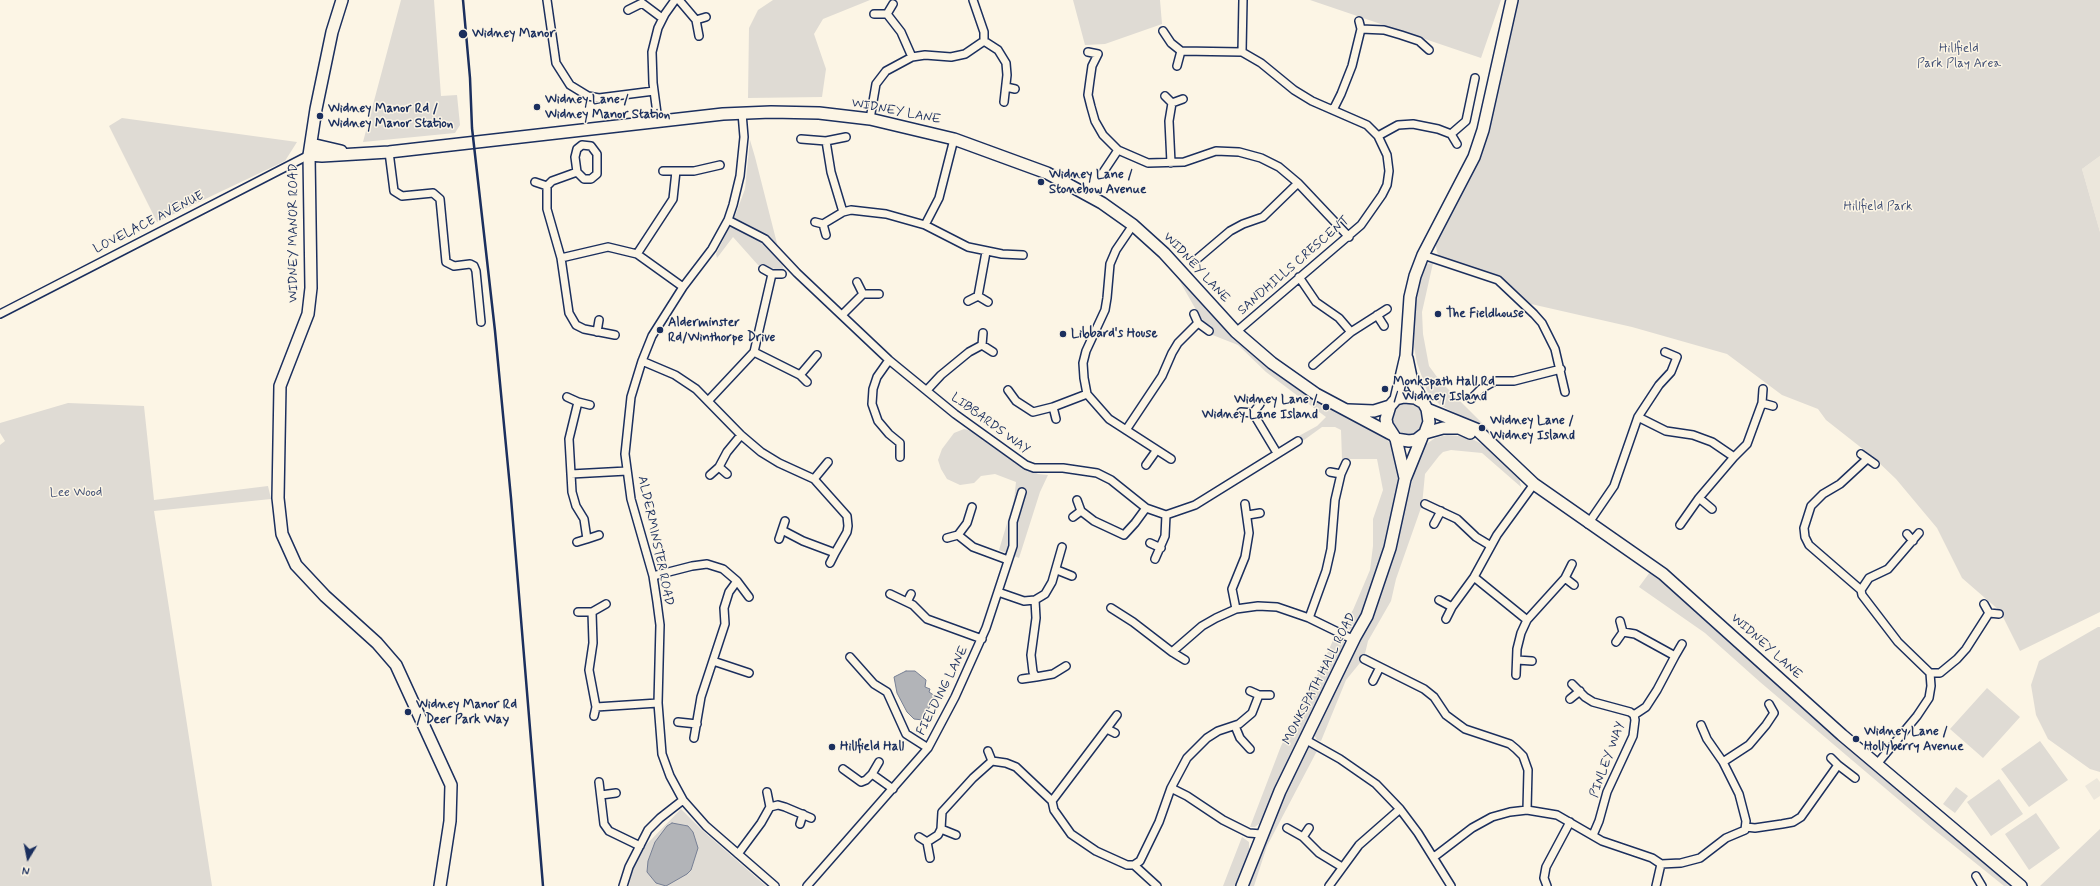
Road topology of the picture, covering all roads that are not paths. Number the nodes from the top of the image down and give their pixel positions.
1 (342, 0) edge
2 (547, 0) edge
3 (675, 0) edge
4 (679, 0) edge
5 (973, 0) edge
6 (1243, 0) edge
7 (1512, 0) edge
8 (642, 1) edge
9 (893, 4) dead end
10 (628, 10) dead end
11 (874, 14) dead end
12 (887, 14) junction
13 (662, 18) junction
14 (706, 18) dead end
15 (696, 20) junction
16 (1359, 21) dead end
17 (1361, 29) junction
18 (1163, 31) dead end
19 (699, 36) dead end
20 (984, 41) junction
21 (1429, 50) dead end
22 (1181, 51) junction
23 (1088, 52) dead end
24 (1242, 52) junction
25 (1098, 54) junction
26 (1106, 56) dead end
27 (912, 57) junction
28 (1177, 66) dead end
29 (1475, 78) dead end
30 (1006, 87) junction
31 (1015, 89) dead end
32 (654, 91) junction
33 (1165, 96) dead end
34 (1183, 99) dead end
35 (1004, 102) dead end
36 (1172, 103) junction
37 (1333, 110) junction
38 (742, 113) junction
39 (870, 119) junction
40 (658, 121) junction
41 (1451, 134) junction
42 (1378, 136) junction
43 (846, 137) dead end
44 (801, 139) dead end
45 (954, 139) junction
46 (826, 141) junction
47 (1457, 144) dead end
48 (310, 150) junction
49 (1118, 150) junction
50 (390, 152) junction
51 (351, 154) junction
52 (322, 156) junction
53 (1171, 163) junction
54 (720, 165) dead end
55 (309, 168) junction
56 (705, 169) junction
57 (663, 171) dead end
58 (676, 171) junction
59 (577, 172) junction
60 (1102, 174) dead end
61 (707, 176) dead end
62 (535, 182) dead end
63 (1298, 183) junction
64 (547, 186) junction
65 (843, 212) junction
66 (728, 220) junction
67 (815, 222) dead end
68 (823, 224) junction
69 (925, 225) junction
70 (1133, 225) junction
71 (826, 235) dead end
72 (1349, 238) junction
73 (986, 252) junction
74 (637, 254) junction
75 (1023, 255) dead end
76 (1423, 255) junction
77 (561, 258) junction
78 (1197, 260) dead end
79 (763, 269) dead end
80 (772, 274) junction
81 (782, 274) dead end
82 (1299, 277) junction
83 (857, 282) dead end
84 (683, 287) junction
85 (862, 294) junction
86 (879, 294) dead end
87 (978, 296) junction
88 (968, 300) dead end
89 (988, 302) dead end
90 (1387, 309) dead end
91 (0, 314) edge
92 (1194, 314) dead end
93 (842, 315) junction
94 (1377, 315) junction
95 (599, 320) dead end
96 (481, 322) dead end
97 (1198, 323) junction
98 (1384, 326) dead end
99 (1209, 331) dead end
100 (597, 332) junction
101 (1236, 332) junction
102 (1351, 332) junction
103 (983, 333) dead end
104 (615, 335) dead end
105 (982, 345) junction
106 (754, 352) junction
107 (993, 352) dead end
108 (1666, 352) dead end
109 (817, 355) dead end
110 (1406, 356) junction
111 (889, 360) junction
112 (642, 361) junction
113 (1313, 364) dead end
114 (1561, 369) junction
115 (800, 375) junction
116 (807, 382) dead end
117 (1763, 389) dead end
118 (927, 390) junction
119 (1008, 390) dead end
120 (1565, 392) dead end
121 (1087, 394) junction
122 (568, 397) dead end
123 (1471, 399) dead end
124 (709, 400) junction
125 (578, 402) junction
126 (1393, 402) junction
127 (1762, 403) junction
128 (1260, 404) dead end
129 (590, 405) dead end
130 (1425, 405) junction
131 (1773, 406) dead end
132 (1053, 407) junction
133 (1346, 410) junction
134 (1241, 412) dead end
135 (1253, 413) junction
136 (1638, 417) junction
137 (1056, 419) dead end
138 (1126, 430) junction
139 (741, 435) junction
140 (1423, 435) junction
141 (1394, 437) junction
142 (907, 438) dead end
143 (1486, 439) junction
144 (1298, 441) dead end
145 (900, 443) junction
146 (1156, 451) junction
147 (1277, 453) junction
148 (900, 457) dead end
149 (1734, 457) junction
150 (1171, 459) dead end
151 (828, 462) dead end
152 (1346, 463) dead end
153 (1876, 464) dead end
154 (1146, 465) dead end
155 (719, 467) junction
156 (627, 471) junction
157 (1330, 472) dead end
158 (571, 474) junction
159 (727, 474) dead end
160 (1341, 474) junction
161 (710, 475) dead end
162 (814, 478) junction
163 (1405, 479) junction
164 (1534, 484) junction
165 (1022, 492) dead end
166 (1699, 498) junction
167 (1078, 500) dead end
168 (1245, 504) dead end
169 (1425, 504) dead end
170 (972, 507) dead end
171 (1146, 508) junction
172 (1712, 509) dead end
173 (1080, 511) junction
174 (1441, 511) junction
175 (1260, 513) dead end
176 (1166, 515) junction
177 (1248, 515) junction
178 (1074, 517) dead end
179 (785, 521) dead end
180 (1434, 524) dead end
181 (1588, 524) junction
182 (1680, 524) dead end
183 (782, 530) junction
184 (1920, 533) dead end
185 (1907, 534) dead end
186 (598, 535) dead end
187 (958, 535) junction
188 (947, 538) dead end
189 (587, 539) junction
190 (778, 539) dead end
191 (1913, 541) junction
192 (577, 542) dead end
193 (1150, 543) dead end
194 (1491, 546) junction
195 (1062, 547) dead end
196 (1161, 548) junction
197 (835, 553) junction
198 (1156, 559) dead end
199 (1008, 560) junction
200 (830, 564) dead end
201 (1572, 564) dead end
202 (1057, 570) junction
203 (653, 576) junction
204 (1072, 576) dead end
205 (1474, 577) junction
206 (1565, 578) junction
207 (737, 581) junction
208 (1574, 584) dead end
209 (1861, 590) junction
210 (998, 592) junction
211 (890, 594) dead end
212 (911, 594) dead end
213 (749, 597) dead end
214 (1035, 600) junction
215 (1439, 600) dead end
216 (907, 602) junction
217 (606, 604) dead end
218 (1984, 604) dead end
219 (1452, 607) junction
220 (1111, 608) dead end
221 (1236, 609) junction
222 (578, 612) dead end
223 (592, 612) junction
224 (1989, 613) junction
225 (1999, 614) dead end
226 (1309, 618) junction
227 (1446, 619) dead end
228 (1528, 620) junction
229 (1620, 621) dead end
230 (1623, 632) junction
231 (1355, 637) junction
232 (982, 639) junction
233 (1616, 642) dead end
234 (1682, 644) dead end
235 (1172, 652) junction
236 (1675, 656) junction
237 (850, 657) dead end
238 (1364, 659) dead end
239 (1185, 660) dead end
240 (1517, 660) junction
241 (713, 661) junction
242 (1532, 661) dead end
243 (1066, 666) dead end
244 (1380, 667) junction
245 (749, 673) dead end
246 (1930, 673) junction
247 (1516, 675) dead end
248 (1036, 677) junction
249 (1022, 679) dead end
250 (1373, 681) dead end
251 (1572, 684) dead end
252 (1580, 691) junction
253 (1250, 692) dead end
254 (1270, 694) dead end
255 (1259, 695) junction
256 (1570, 699) dead end
257 (658, 703) junction
258 (1769, 704) dead end
259 (596, 707) junction
260 (1117, 715) dead end
261 (1634, 715) junction
262 (594, 716) dead end
263 (678, 722) dead end
264 (697, 724) junction
265 (1701, 725) dead end
266 (1235, 726) junction
267 (1107, 729) junction
268 (1114, 733) dead end
269 (1306, 737) junction
270 (694, 738) dead end
271 (928, 748) junction
272 (1250, 749) dead end
273 (988, 751) dead end
274 (1831, 758) dead end
275 (992, 761) junction
276 (879, 762) dead end
277 (1723, 762) junction
278 (1876, 764) junction
279 (1838, 765) junction
280 (843, 770) dead end
281 (872, 774) junction
282 (1855, 778) dead end
283 (599, 782) dead end
284 (1171, 788) junction
285 (893, 789) junction
286 (767, 792) dead end
287 (616, 793) dead end
288 (601, 795) junction
289 (683, 800) junction
290 (1052, 801) junction
291 (770, 807) junction
292 (1400, 809) junction
293 (1527, 810) junction
294 (803, 814) junction
295 (811, 818) dead end
296 (1570, 822) junction
297 (800, 824) dead end
298 (1746, 827) junction
299 (1287, 828) dead end
300 (1309, 828) dead end
301 (941, 829) junction
302 (1261, 834) junction
303 (956, 835) dead end
304 (1593, 835) junction
305 (919, 837) dead end
306 (1303, 837) junction
307 (927, 842) junction
308 (640, 846) junction
309 (738, 854) junction
310 (1434, 857) junction
311 (930, 858) dead end
312 (1661, 864) junction
313 (1134, 865) junction
314 (1342, 867) junction
315 (1976, 876) dead end
316 (1984, 885) edge
317 (440, 886) edge
318 (623, 886) edge
319 (775, 886) edge
320 (807, 886) edge
321 (1157, 886) edge
322 (1242, 886) edge
323 (1329, 886) edge
324 (1450, 886) edge
325 (1547, 886) edge
326 (1656, 886) edge
327 (2021, 886) edge

1 - 48 street, WIDNEY MANOR ROAD
2 - 32 street
3 - 13 street
4 - 15 street
5 - 20 street
6 - 24 street
7 - 76 street
8 - 10 street
8 - 13 street
9 - 12 street
11 - 12 street
12 - 27 street
13 - 32 street
14 - 15 street
15 - 19 street
16 - 17 street
17 - 21 street
17 - 37 street
18 - 22 street
20 - 27 street
20 - 30 street
22 - 24 street, SANDHILLS CRESCENT
22 - 28 street
23 - 25 street
24 - 37 street, SANDHILLS CRESCENT
25 - 26 street
25 - 49 street
27 - 39 street
29 - 41 street
30 - 31 street
30 - 35 street
32 - 40 street
33 - 36 street
34 - 36 street
36 - 53 street
37 - 42 street, SANDHILLS CRESCENT
38 - 39 street, WIDNEY LANE
38 - 40 street, WIDNEY LANE
38 - 66 street, ALDERMINSTER ROAD
39 - 45 street, WIDNEY LANE
40 - 50 street, WIDNEY LANE
41 - 42 street
41 - 47 street
42 - 72 street, SANDHILLS CRESCENT
43 - 46 street
44 - 46 street
45 - 69 street
45 - 70 street, WIDNEY LANE
46 - 65 street
48 - 51 street, WIDNEY LANE
48 - 52 street, WIDNEY LANE
48 - 55 street, WIDNEY MANOR ROAD
48 - 91 street, LOVELACE AVENUE
49 - 53 street
49 - 60 street
50 - 51 street, WIDNEY LANE
50 - 96 street
51 - 52 street, WIDNEY LANE
52 - 55 street
53 - 63 street
54 - 56 street
55 - 317 street, WIDNEY MANOR ROAD
56 - 58 street
56 - 61 street
57 - 58 street
58 - 74 street
59 - 59 street
59 - 64 street
62 - 64 street
63 - 72 street
63 - 78 street
64 - 77 street
65 - 68 street
65 - 69 street
66 - 84 street, ALDERMINSTER ROAD
66 - 93 street, LIBBARDS WAY
67 - 68 street
68 - 71 street
69 - 73 street
70 - 101 street, WIDNEY LANE
70 - 121 street
72 - 82 street, SANDHILLS CRESCENT
73 - 75 street
73 - 87 street
74 - 77 street
74 - 84 street
76 - 110 street
76 - 114 street
77 - 100 street
79 - 80 street
80 - 81 street
80 - 106 street
82 - 101 street, SANDHILLS CRESCENT
82 - 102 street
83 - 85 street
84 - 112 street, ALDERMINSTER ROAD
85 - 86 street
85 - 93 street
87 - 88 street
87 - 89 street
90 - 94 street
92 - 97 street
93 - 111 street, LIBBARDS WAY
94 - 98 street
94 - 102 street
95 - 100 street
97 - 99 street
97 - 138 street
100 - 104 street
101 - 133 street, WIDNEY LANE
102 - 113 street
103 - 105 street
105 - 107 street
105 - 118 street
106 - 115 street
106 - 124 street
108 - 136 street
109 - 115 street
110 - 126 street
110 - 130 street
111 - 118 street, LIBBARDS WAY
111 - 145 street
112 - 124 street
112 - 156 street, ALDERMINSTER ROAD
114 - 120 street
114 - 123 street
115 - 116 street
117 - 127 street
118 - 171 street, LIBBARDS WAY
119 - 132 street
121 - 132 street
121 - 138 street
122 - 125 street
124 - 139 street
125 - 129 street
125 - 158 street
126 - 130 street
126 - 133 street, WIDNEY LANE
126 - 141 street
127 - 131 street
127 - 149 street
128 - 135 street
130 - 140 street
130 - 143 street, WIDNEY LANE
132 - 137 street
133 - 141 street, WIDNEY LANE
134 - 135 street
135 - 147 street
136 - 149 street
136 - 181 street
138 - 146 street
139 - 155 street
139 - 162 street
140 - 141 street
140 - 143 street, WIDNEY LANE
140 - 163 street, MONKSPATH HALL ROAD
141 - 163 street, MONKSPATH HALL ROAD
142 - 145 street
143 - 164 street, WIDNEY LANE
144 - 147 street
145 - 148 street
146 - 150 street
146 - 154 street
147 - 176 street
149 - 166 street
151 - 162 street
152 - 160 street
153 - 209 street
155 - 159 street
155 - 161 street
156 - 158 street
156 - 203 street, ALDERMINSTER ROAD
157 - 160 street
158 - 189 street
160 - 226 street
162 - 197 street
163 - 231 street, MONKSPATH HALL ROAD
164 - 181 street, WIDNEY LANE
164 - 194 street
165 - 199 street, FIELDING LANE
166 - 172 street
166 - 182 street
167 - 173 street
168 - 177 street
169 - 174 street
170 - 187 street
171 - 173 street
171 - 176 street, LIBBARDS WAY
173 - 178 street
174 - 180 street
174 - 194 street
175 - 177 street
176 - 196 street
177 - 221 street
179 - 183 street
181 - 278 street, WIDNEY LANE
183 - 190 street
183 - 197 street
184 - 191 street
185 - 191 street
186 - 189 street
187 - 188 street
187 - 199 street
189 - 192 street
191 - 209 street
193 - 196 street
194 - 205 street
195 - 202 street
196 - 198 street
197 - 200 street
199 - 210 street, FIELDING LANE
201 - 206 street
202 - 204 street
202 - 214 street
203 - 207 street
203 - 257 street, ALDERMINSTER ROAD
205 - 219 street
205 - 228 street
206 - 208 street
206 - 228 street
207 - 213 street
207 - 241 street
209 - 246 street
210 - 214 street
210 - 232 street, FIELDING LANE
211 - 216 street
212 - 216 street
214 - 248 street
215 - 219 street
216 - 232 street
217 - 223 street
218 - 224 street
219 - 227 street
220 - 235 street
221 - 226 street
221 - 235 street
222 - 223 street
223 - 259 street
224 - 225 street
224 - 246 street
226 - 231 street
228 - 240 street
229 - 230 street
230 - 233 street
230 - 236 street
231 - 269 street, MONKSPATH HALL ROAD
232 - 271 street, FIELDING LANE
234 - 236 street
235 - 239 street
236 - 261 street
237 - 271 street
238 - 244 street
240 - 242 street
240 - 247 street
241 - 245 street
241 - 264 street
243 - 248 street
244 - 250 street
244 - 293 street
246 - 278 street
248 - 249 street
251 - 252 street
252 - 256 street
252 - 261 street
253 - 255 street
254 - 255 street
255 - 266 street
257 - 259 street
257 - 289 street, ALDERMINSTER ROAD
258 - 277 street
259 - 262 street
260 - 267 street
261 - 304 street, PINLEY WAY
263 - 264 street
264 - 270 street
265 - 277 street
266 - 272 street
266 - 284 street
267 - 268 street
267 - 290 street
269 - 292 street
269 - 302 street, MONKSPATH HALL ROAD
271 - 285 street, FIELDING LANE
273 - 275 street
274 - 279 street
275 - 290 street
275 - 301 street
276 - 281 street
277 - 298 street
278 - 327 street, WIDNEY LANE
279 - 282 street
279 - 298 street
280 - 281 street
281 - 285 street
283 - 288 street
284 - 302 street
284 - 313 street
285 - 320 street, FIELDING LANE
286 - 291 street
287 - 288 street
288 - 308 street
289 - 308 street
289 - 309 street, ALDERMINSTER ROAD
290 - 313 street
291 - 294 street
291 - 309 street
292 - 310 street
292 - 314 street
293 - 296 street
293 - 310 street
294 - 295 street
294 - 297 street
296 - 304 street
296 - 325 street
298 - 312 street
299 - 306 street
300 - 306 street
301 - 303 street
301 - 307 street
302 - 322 street, MONKSPATH HALL ROAD
304 - 312 street
305 - 307 street
306 - 314 street
307 - 311 street
308 - 318 street
309 - 319 street, ALDERMINSTER ROAD
310 - 324 street
312 - 326 street
313 - 321 street
314 - 323 street
315 - 316 street

